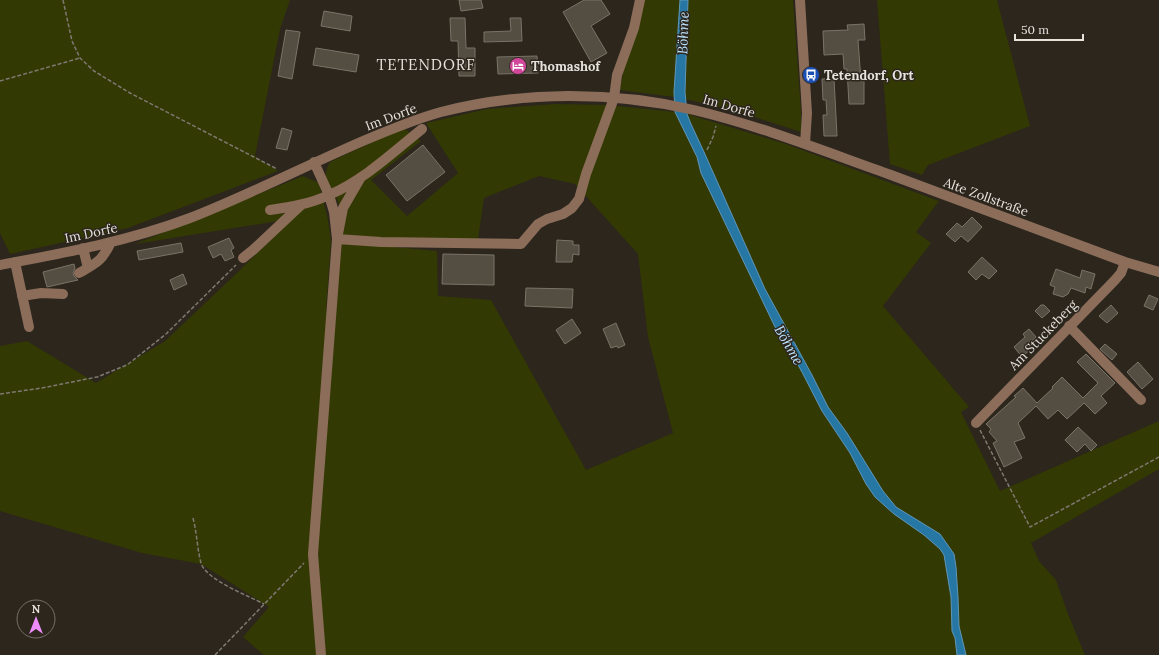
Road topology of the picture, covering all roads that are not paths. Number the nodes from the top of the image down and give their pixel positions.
1 (640, 0) edge
2 (800, 0) edge
3 (614, 98) junction
4 (422, 129) dead end
5 (805, 144) junction
6 (314, 162) junction
7 (361, 177) junction
8 (329, 195) junction
9 (301, 205) junction
10 (270, 210) dead end
11 (337, 239) junction
12 (111, 242) junction
13 (83, 248) junction
14 (243, 258) road end
15 (15, 262) junction
16 (1125, 262) junction
17 (0, 265) edge
18 (1159, 272) edge
19 (63, 294) dead end
20 (22, 296) junction
21 (29, 326) dead end
22 (1069, 326) junction
23 (1141, 400) dead end
24 (976, 423) road end
25 (321, 655) edge

1 - 3 street
2 - 5 street
3 - 5 street, Im Dorfe
3 - 6 street, Im Dorfe
3 - 11 street
4 - 7 street
5 - 16 street, Alte Zollstraße
6 - 8 street
6 - 12 street, Im Dorfe
7 - 8 street
7 - 11 street
8 - 9 street
8 - 11 street
9 - 10 street
9 - 14 street
11 - 25 street
12 - 13 street, Im Dorfe
12 - 13 street
13 - 15 street, Im Dorfe
15 - 17 street, Im Dorfe
15 - 20 street
16 - 18 street, Alte Zollstraße
16 - 22 street, Am Stuckeberg
19 - 20 street
20 - 21 street
22 - 23 street
22 - 24 street, Am Stuckeberg

